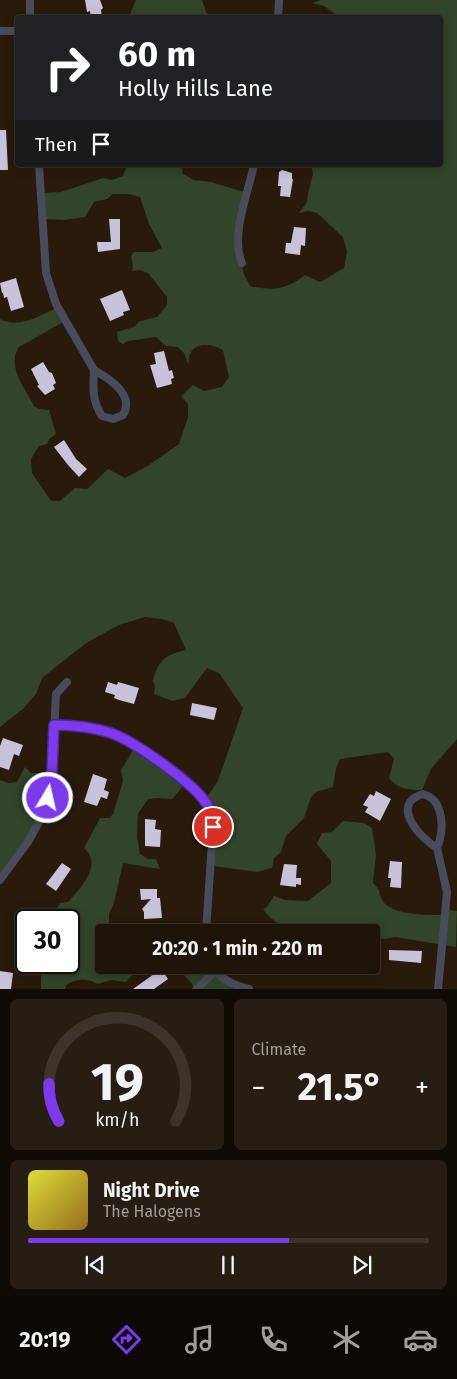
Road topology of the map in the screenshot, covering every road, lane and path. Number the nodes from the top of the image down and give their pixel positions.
1 (30, 0) edge
2 (279, 0) edge
3 (30, 15) edge
4 (278, 15) edge
5 (15, 30) edge
6 (0, 31) edge
7 (39, 167) edge
8 (254, 167) edge
9 (242, 263) dead end
10 (94, 370) junction
11 (68, 682) dead end
12 (54, 725) junction
13 (437, 848) junction
14 (0, 880) edge
15 (207, 924) edge
16 (208, 974) edge
17 (220, 974) edge
18 (197, 989) edge
19 (249, 989) edge
20 (438, 989) edge

1 - 3 street
2 - 4 street
5 - 6 street
7 - 10 street
8 - 9 street
10 - 10 street
11 - 12 street
12 - 14 street
12 - 15 street
13 - 13 street
13 - 20 street
16 - 18 street
17 - 19 street

